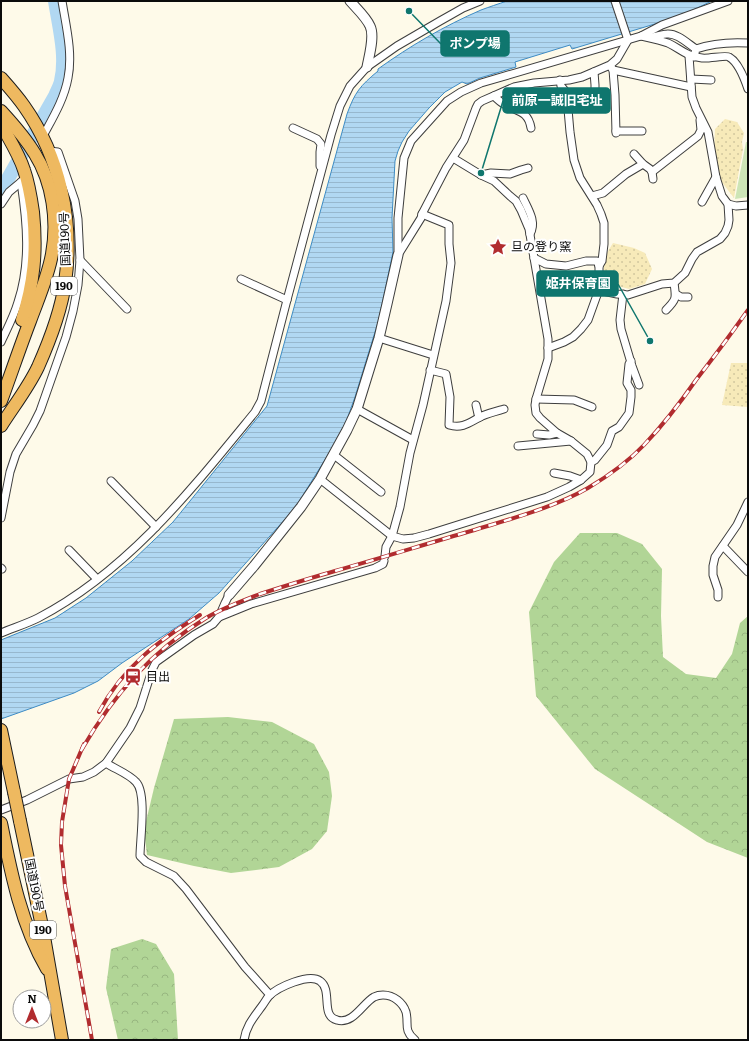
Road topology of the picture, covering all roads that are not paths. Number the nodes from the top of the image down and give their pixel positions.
1 (62, 1) edge
2 (350, 1) edge
3 (480, 1) edge
4 (615, 1) edge
5 (728, 1) edge
6 (641, 36) junction
7 (627, 38) junction
8 (748, 43) edge
9 (696, 49) junction
10 (691, 56) junction
11 (367, 67) junction
12 (612, 68) junction
13 (594, 72) junction
14 (1, 78) edge
15 (560, 80) junction
16 (712, 80) dead end
17 (691, 83) junction
18 (748, 89) edge
19 (494, 96) junction
20 (595, 106) dead end
21 (1, 111) edge
22 (698, 112) junction
23 (1, 124) edge
24 (293, 128) dead end
25 (531, 128) dead end
26 (1, 131) edge
27 (642, 131) dead end
28 (42, 137) junction
29 (684, 140) dead end
30 (15, 150) junction
31 (49, 151) junction
32 (634, 154) dead end
33 (452, 158) junction
34 (643, 164) junction
35 (528, 168) dead end
36 (322, 170) junction
37 (24, 176) junction
38 (481, 176) junction
39 (716, 177) junction
40 (592, 196) junction
41 (523, 198) dead end
42 (702, 202) dead end
43 (1, 204) edge
44 (728, 204) junction
45 (748, 205) edge
46 (422, 214) junction
47 (530, 234) junction
48 (398, 255) junction
49 (534, 258) junction
50 (80, 260) junction
51 (599, 266) junction
52 (241, 279) dead end
53 (674, 283) junction
54 (598, 290) junction
55 (623, 294) junction
56 (676, 294) junction
57 (688, 297) dead end
58 (287, 300) junction
59 (127, 309) dead end
60 (666, 310) dead end
61 (379, 338) junction
62 (1, 342) edge
63 (548, 348) junction
64 (433, 355) junction
65 (631, 361) junction
66 (430, 370) junction
67 (639, 385) dead end
68 (1, 393) edge
69 (536, 399) junction
70 (1, 401) edge
71 (476, 405) dead end
72 (592, 407) dead end
73 (504, 408) dead end
74 (357, 409) junction
75 (480, 417) junction
76 (1, 426) edge
77 (557, 433) junction
78 (537, 434) dead end
79 (413, 440) junction
80 (571, 441) junction
81 (518, 446) dead end
82 (334, 455) junction
83 (591, 462) junction
84 (554, 473) dead end
85 (320, 480) junction
86 (581, 480) junction
87 (111, 481) dead end
88 (381, 492) dead end
89 (748, 502) edge
90 (1, 518) edge
91 (156, 527) junction
92 (392, 536) junction
93 (723, 546) junction
94 (69, 550) dead end
95 (748, 572) edge
96 (97, 579) junction
97 (229, 595) joint
98 (718, 597) dead end
99 (219, 617) junction
100 (1, 633) edge
101 (1, 732) edge
102 (106, 763) junction
103 (1, 810) edge
104 (1, 823) edge
105 (51, 977) junction
106 (270, 995) junction
107 (62, 1040) edge
108 (244, 1040) edge
109 (415, 1040) edge

1 - 28 street
2 - 11 street
3 - 11 street
4 - 7 street
5 - 6 street
6 - 7 street
6 - 9 street
6 - 10 street
7 - 12 street
7 - 48 street
8 - 9 street
9 - 10 street
10 - 17 street
10 - 18 street
11 - 36 street
12 - 13 street
12 - 17 street
12 - 27 street
13 - 15 street
13 - 20 street
14 - 28 highway, 国道190号 / 190
15 - 19 street
15 - 40 street
16 - 17 street
17 - 22 street
19 - 25 street
19 - 33 street
21 - 70 highway
22 - 29 street
22 - 34 street
22 - 39 street
23 - 30 highway
24 - 36 street
26 - 30 highway
28 - 31 highway, 国道190号 / 190
30 - 37 highway
31 - 50 street
31 - 76 highway, 国道190号 / 190
32 - 34 street
33 - 38 street
33 - 46 street
34 - 40 street
35 - 38 street
36 - 58 street
37 - 43 street
37 - 62 street
37 - 68 highway
38 - 47 street
39 - 42 street
39 - 44 street
40 - 51 street
41 - 47 street
44 - 45 street
44 - 53 street
46 - 48 street
46 - 64 street
47 - 49 street
48 - 61 street
49 - 51 street
49 - 63 street
50 - 59 street
50 - 90 street
51 - 54 street
52 - 58 street
53 - 55 street
53 - 56 street
54 - 55 street
54 - 63 street
55 - 65 street
56 - 57 street
56 - 60 street
58 - 91 street
61 - 64 street
61 - 74 street
63 - 69 street
64 - 66 street
65 - 67 street
65 - 83 street
66 - 75 street
66 - 79 street
69 - 72 street
69 - 77 street
71 - 75 street
73 - 75 street
74 - 79 street
74 - 82 street
77 - 78 street
77 - 80 street
79 - 92 street
80 - 81 street
80 - 83 street
82 - 85 street
82 - 88 street
83 - 86 street
84 - 86 street
85 - 92 street
85 - 97 street
86 - 92 street
87 - 91 street
89 - 93 street
91 - 96 street
92 - 99 street
93 - 95 street
93 - 98 street
94 - 96 street
96 - 100 street
97 - 99 street
99 - 102 street
101 - 105 highway, 国道190号 / 190, bridge
102 - 103 street
102 - 106 street
104 - 105 highway
105 - 107 highway, 国道190号 / 190
106 - 108 street
106 - 109 street

